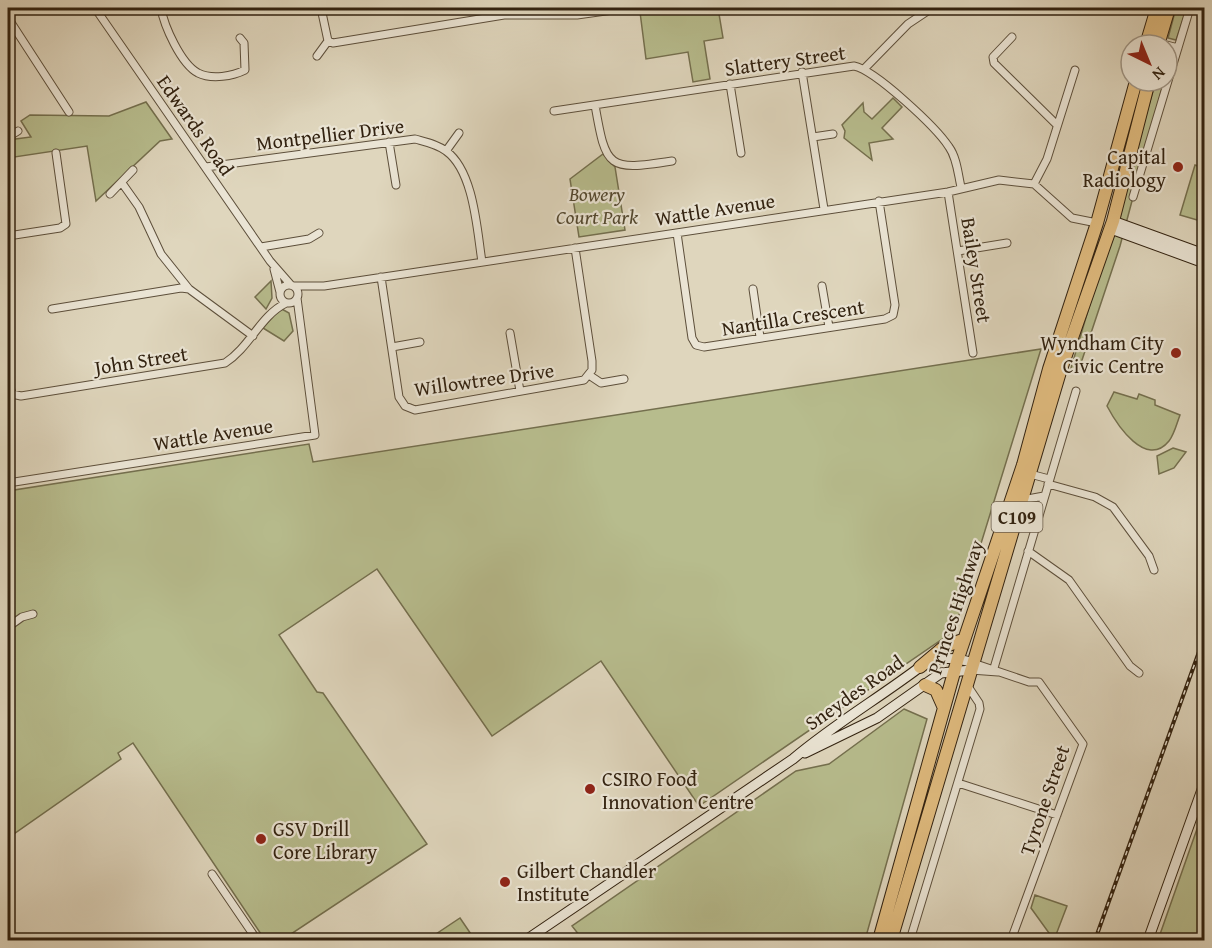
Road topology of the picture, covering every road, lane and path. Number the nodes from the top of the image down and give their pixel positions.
1 (95, 8) edge
2 (161, 8) edge
3 (321, 8) edge
4 (627, 8) edge
5 (932, 8) edge
6 (1157, 8) edge
7 (1169, 8) edge
8 (1190, 8) edge
9 (8, 18) edge
10 (1153, 33) edge
11 (1157, 33) edge
12 (1012, 36) dead end
13 (240, 38) dead end
14 (328, 41) junction
15 (1179, 45) edge
16 (317, 56) dead end
17 (865, 68) junction
18 (1075, 70) dead end
19 (802, 72) junction
20 (730, 84) junction
21 (1133, 93) edge
22 (1146, 93) edge
23 (1164, 93) edge
24 (595, 105) junction
25 (554, 111) dead end
26 (69, 112) dead end
27 (1056, 124) junction
28 (18, 131) dead end
29 (459, 133) dead end
30 (833, 134) dead end
31 (813, 136) junction
32 (8, 137) edge
33 (389, 142) junction
34 (446, 151) junction
35 (56, 153) dead end
36 (741, 153) dead end
37 (672, 161) dead end
38 (206, 167) junction
39 (133, 170) dead end
40 (122, 183) junction
41 (1034, 184) junction
42 (396, 185) dead end
43 (961, 187) junction
44 (948, 192) junction
45 (110, 194) dead end
46 (1133, 197) dead end
47 (879, 201) junction
48 (824, 209) junction
49 (1097, 223) junction
50 (1112, 225) junction
51 (320, 233) dead end
52 (677, 233) junction
53 (8, 236) edge
54 (1007, 243) dead end
55 (261, 247) junction
56 (575, 248) junction
57 (958, 251) junction
58 (1204, 254) edge
59 (270, 261) junction
60 (482, 262) junction
61 (1204, 263) edge
62 (381, 277) junction
63 (293, 286) junction
64 (324, 286) junction
65 (822, 286) dead end
66 (189, 289) junction
67 (753, 289) dead end
68 (280, 293) junction
69 (298, 297) junction
70 (287, 303) junction
71 (52, 309) dead end
72 (270, 314) junction
73 (302, 325) junction
74 (829, 327) junction
75 (510, 333) dead end
76 (253, 336) junction
77 (760, 338) junction
78 (420, 342) dead end
79 (392, 347) junction
80 (973, 352) dead end
81 (1054, 370) junction
82 (589, 375) junction
83 (624, 379) dead end
84 (8, 380) edge
85 (1076, 391) dead end
86 (520, 392) junction
87 (1030, 474) junction
88 (1048, 481) junction
89 (8, 483) edge
90 (1016, 485) junction
91 (1044, 496) junction
92 (1022, 500) junction
93 (1028, 551) junction
94 (1155, 570) dead end
95 (33, 614) dead end
96 (8, 627) edge
97 (963, 640) junction
98 (956, 664) junction
99 (920, 667) junction
100 (972, 667) junction
101 (997, 670) junction
102 (1139, 674) dead end
103 (925, 685) junction
104 (967, 685) junction
105 (944, 708) junction
106 (794, 759) junction
107 (958, 783) junction
108 (1204, 784) edge
109 (1057, 815) junction
110 (212, 874) dead end
111 (257, 940) edge
112 (526, 940) edge
113 (879, 940) edge
114 (891, 940) edge
115 (910, 940) edge
116 (1011, 940) edge
117 (1148, 940) edge

1 - 38 street, Edwards Road
2 - 13 street
3 - 14 street
4 - 14 street
5 - 17 street
6 - 10 highway
7 - 11 highway
8 - 15 street
9 - 26 street
12 - 27 street
14 - 16 street
17 - 19 street, Slattery Street
17 - 43 street, Slattery Street
18 - 27 street
19 - 20 street, Slattery Street
19 - 31 street
20 - 24 street, Slattery Street
20 - 36 street
21 - 49 highway, Princes Highway / C109
22 - 50 highway, Princes Highway / C109
23 - 46 street
24 - 25 street, Slattery Street
24 - 37 street
27 - 41 street
28 - 32 street
29 - 34 street
30 - 31 street
31 - 48 street
33 - 34 street, Montpellier Drive
33 - 38 street, Montpellier Drive
33 - 42 street
34 - 60 street
35 - 53 street
38 - 55 street, Edwards Road
39 - 40 street
40 - 45 street
40 - 66 street
41 - 43 street, Wattle Avenue
41 - 49 street
43 - 44 street, Wattle Avenue
44 - 47 street, Wattle Avenue
44 - 57 street, Bailey Street
47 - 48 street, Wattle Avenue
47 - 74 street, Nantilla Crescent
48 - 52 street, Wattle Avenue
49 - 50 highway
49 - 81 highway, Princes Highway / C109
50 - 58 main road
50 - 61 main road
50 - 81 highway, Princes Highway / C109
51 - 55 street
52 - 56 street, Wattle Avenue
52 - 77 street, Nantilla Crescent
54 - 57 street
55 - 59 street, Edwards Road
56 - 60 street, Wattle Avenue
56 - 82 street
57 - 80 street, Bailey Street
59 - 63 street, Edwards Road
59 - 68 street, Edwards Road
60 - 62 street, Wattle Avenue
62 - 64 street, Wattle Avenue
62 - 79 street, Willowtree Drive
63 - 64 street, Wattle Avenue
63 - 68 street
63 - 69 street, Edwards Road
64 - 69 street, Wattle Avenue
65 - 74 street
66 - 71 street
66 - 76 street
67 - 77 street
68 - 70 street, Edwards Road
68 - 72 street, John Street
69 - 70 street, John Street
69 - 73 street, Wattle Avenue
70 - 72 street, John Street
70 - 73 street, Wattle Avenue
72 - 76 street, John Street
73 - 89 street, Wattle Avenue
74 - 77 street, Nantilla Crescent
75 - 86 street
76 - 84 street, John Street
78 - 79 street
79 - 86 street, Willowtree Drive
81 - 87 highway, Princes Highway / C109
81 - 90 highway, Princes Highway / C109
82 - 83 street
82 - 86 street, Willowtree Drive
85 - 88 street
87 - 88 street
87 - 90 highway
87 - 92 highway, Princes Highway / C109
88 - 91 street
88 - 94 street
90 - 97 highway, Princes Highway / C109
91 - 92 street
91 - 93 street
92 - 100 highway, Princes Highway / C109
93 - 101 street
93 - 102 street
95 - 96 street
97 - 98 highway, Princes Highway / C109
97 - 99 highway
98 - 99 main road, Sneydes Road
98 - 100 main road, Sneydes Road
98 - 103 main road, Sneydes Road
98 - 105 highway, Princes Highway / C109
99 - 106 main road, Sneydes Road
100 - 101 street, Tyrone Street
100 - 104 highway, Princes Highway / C109
101 - 109 street, Tyrone Street
103 - 105 highway
103 - 106 main road, Sneydes Road
104 - 107 street
104 - 114 highway, Princes Highway / C109
105 - 113 highway, Princes Highway / C109
106 - 112 main road, Sneydes Road
107 - 109 street
107 - 115 street
108 - 117 main road
109 - 116 street, Tyrone Street
110 - 111 street

